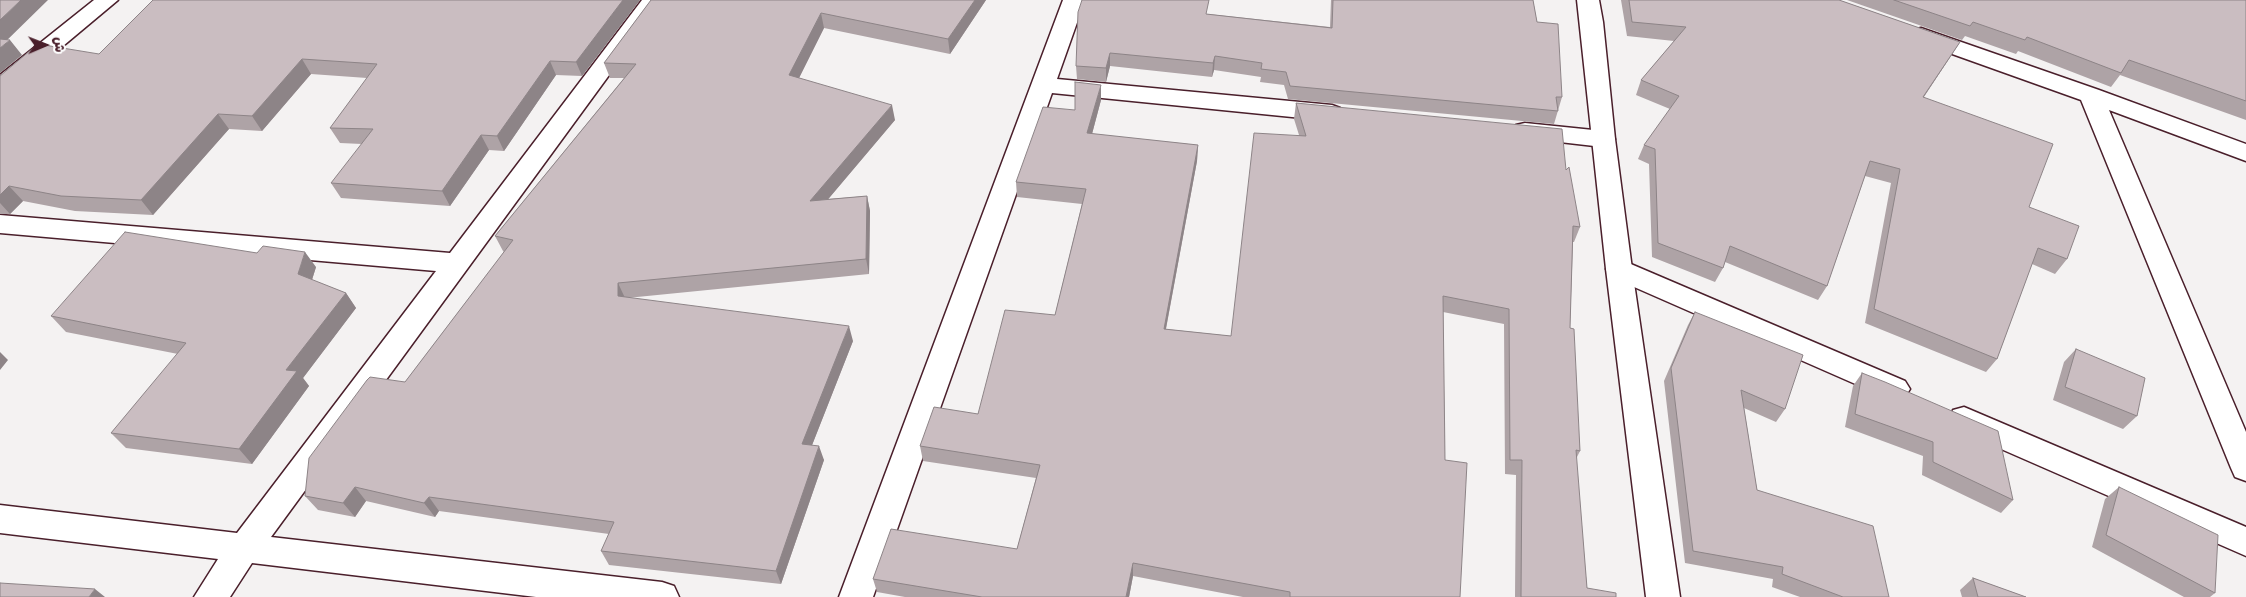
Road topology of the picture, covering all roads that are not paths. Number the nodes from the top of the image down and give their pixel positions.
1 (107, 0) edge
2 (652, 0) edge
3 (1074, 0) edge
4 (1588, 0) edge
5 (1904, 29) edge
6 (1043, 85) junction
7 (0, 87) edge
8 (2091, 95) junction
9 (1357, 115) edge
10 (1504, 130) edge
11 (1603, 139) junction
12 (2246, 153) edge
13 (0, 224) edge
14 (456, 263) junction
15 (1619, 269) junction
16 (2246, 468) edge
17 (0, 519) edge
18 (2246, 542) edge
19 (244, 548) junction
20 (211, 597) edge
21 (662, 597) edge
22 (856, 597) edge
23 (1663, 597) edge

1 - 7 street
2 - 14 street
3 - 6 street
4 - 11 street
5 - 8 street
6 - 9 street
6 - 22 street
8 - 12 street
8 - 16 street
10 - 11 street
11 - 15 street
13 - 14 street
14 - 19 street
15 - 18 street
15 - 23 street
17 - 19 street
19 - 20 street
19 - 21 street

